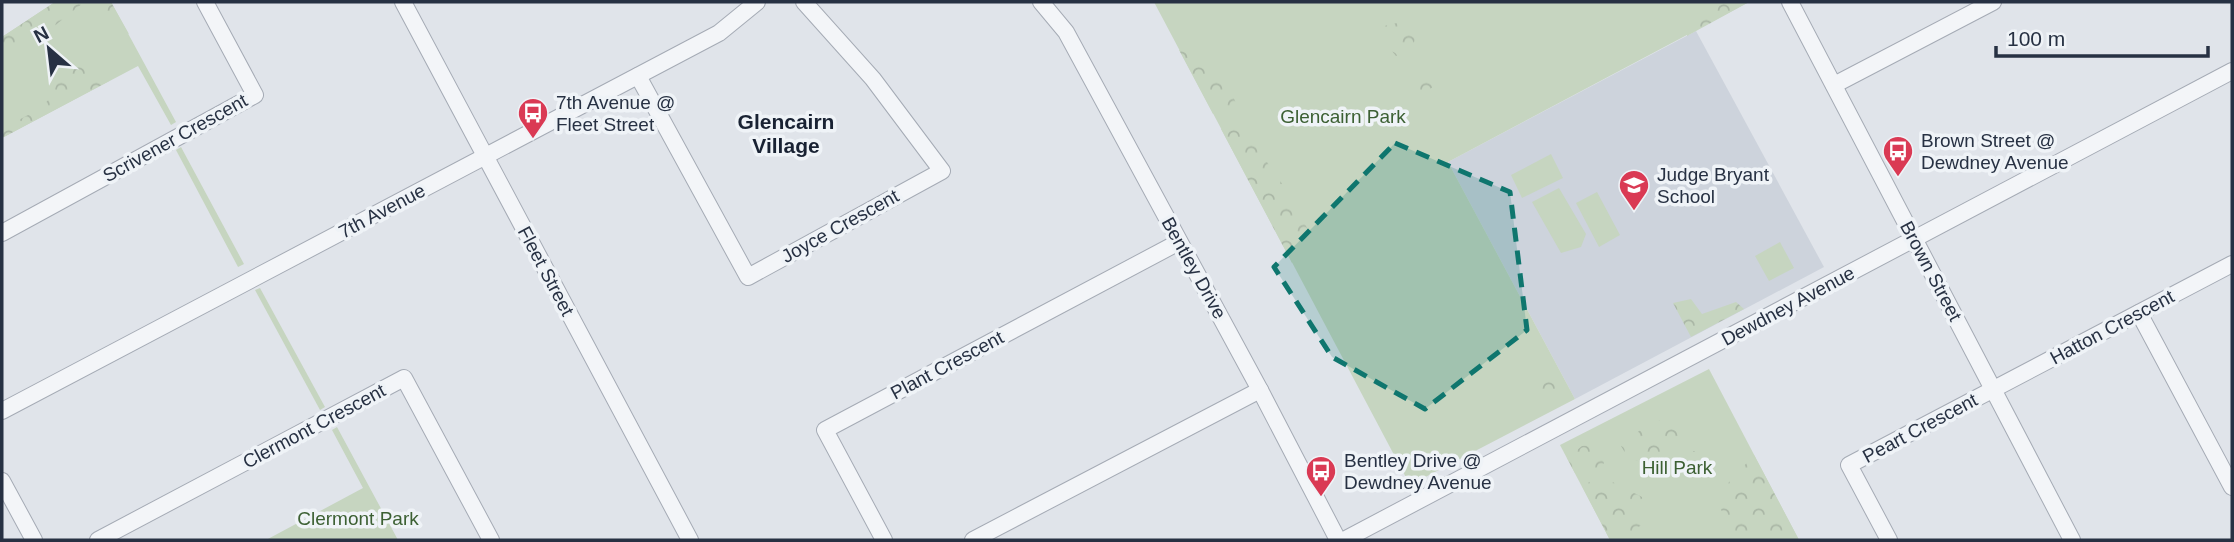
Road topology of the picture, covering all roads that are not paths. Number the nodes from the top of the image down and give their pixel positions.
1 (205, 2) edge
2 (403, 2) edge
3 (757, 2) edge
4 (804, 2) edge
5 (1041, 2) edge
6 (1790, 2) edge
7 (1993, 2) edge
8 (2232, 71) edge
9 (638, 76) junction
10 (1834, 85) junction
11 (485, 157) junction
12 (2, 233) edge
13 (1914, 239) junction
14 (1179, 242) junction
15 (2232, 264) edge
16 (2138, 313) junction
17 (1259, 390) junction
18 (1993, 390) junction
19 (2, 411) edge
20 (2, 481) edge
21 (2232, 487) edge
22 (34, 540) edge
23 (98, 540) edge
24 (491, 540) edge
25 (690, 540) edge
26 (884, 540) edge
27 (973, 540) edge
28 (1338, 540) edge
29 (1344, 540) edge
30 (1889, 540) edge
31 (2072, 540) edge

1 - 12 street, Scrivener Crescent
2 - 11 street, Fleet Street
3 - 9 street, 7th Avenue
4 - 9 street, Joyce Crescent
5 - 14 street, Bentley Drive
6 - 10 street, Brown Street
7 - 10 street
8 - 13 street, Dewdney Avenue
9 - 11 street, 7th Avenue
10 - 13 street, Brown Street
11 - 19 street, 7th Avenue
11 - 25 street, Fleet Street
13 - 18 street, Brown Street
13 - 29 street, Dewdney Avenue
14 - 17 street, Bentley Drive
14 - 26 street, Plant Crescent
15 - 16 street, Hatton Crescent
16 - 18 street, Hatton Crescent
16 - 21 street
17 - 27 street
17 - 28 street, Bentley Drive
18 - 30 street, Peart Crescent
18 - 31 street, Brown Street
20 - 22 street
23 - 24 street, Clermont Crescent

